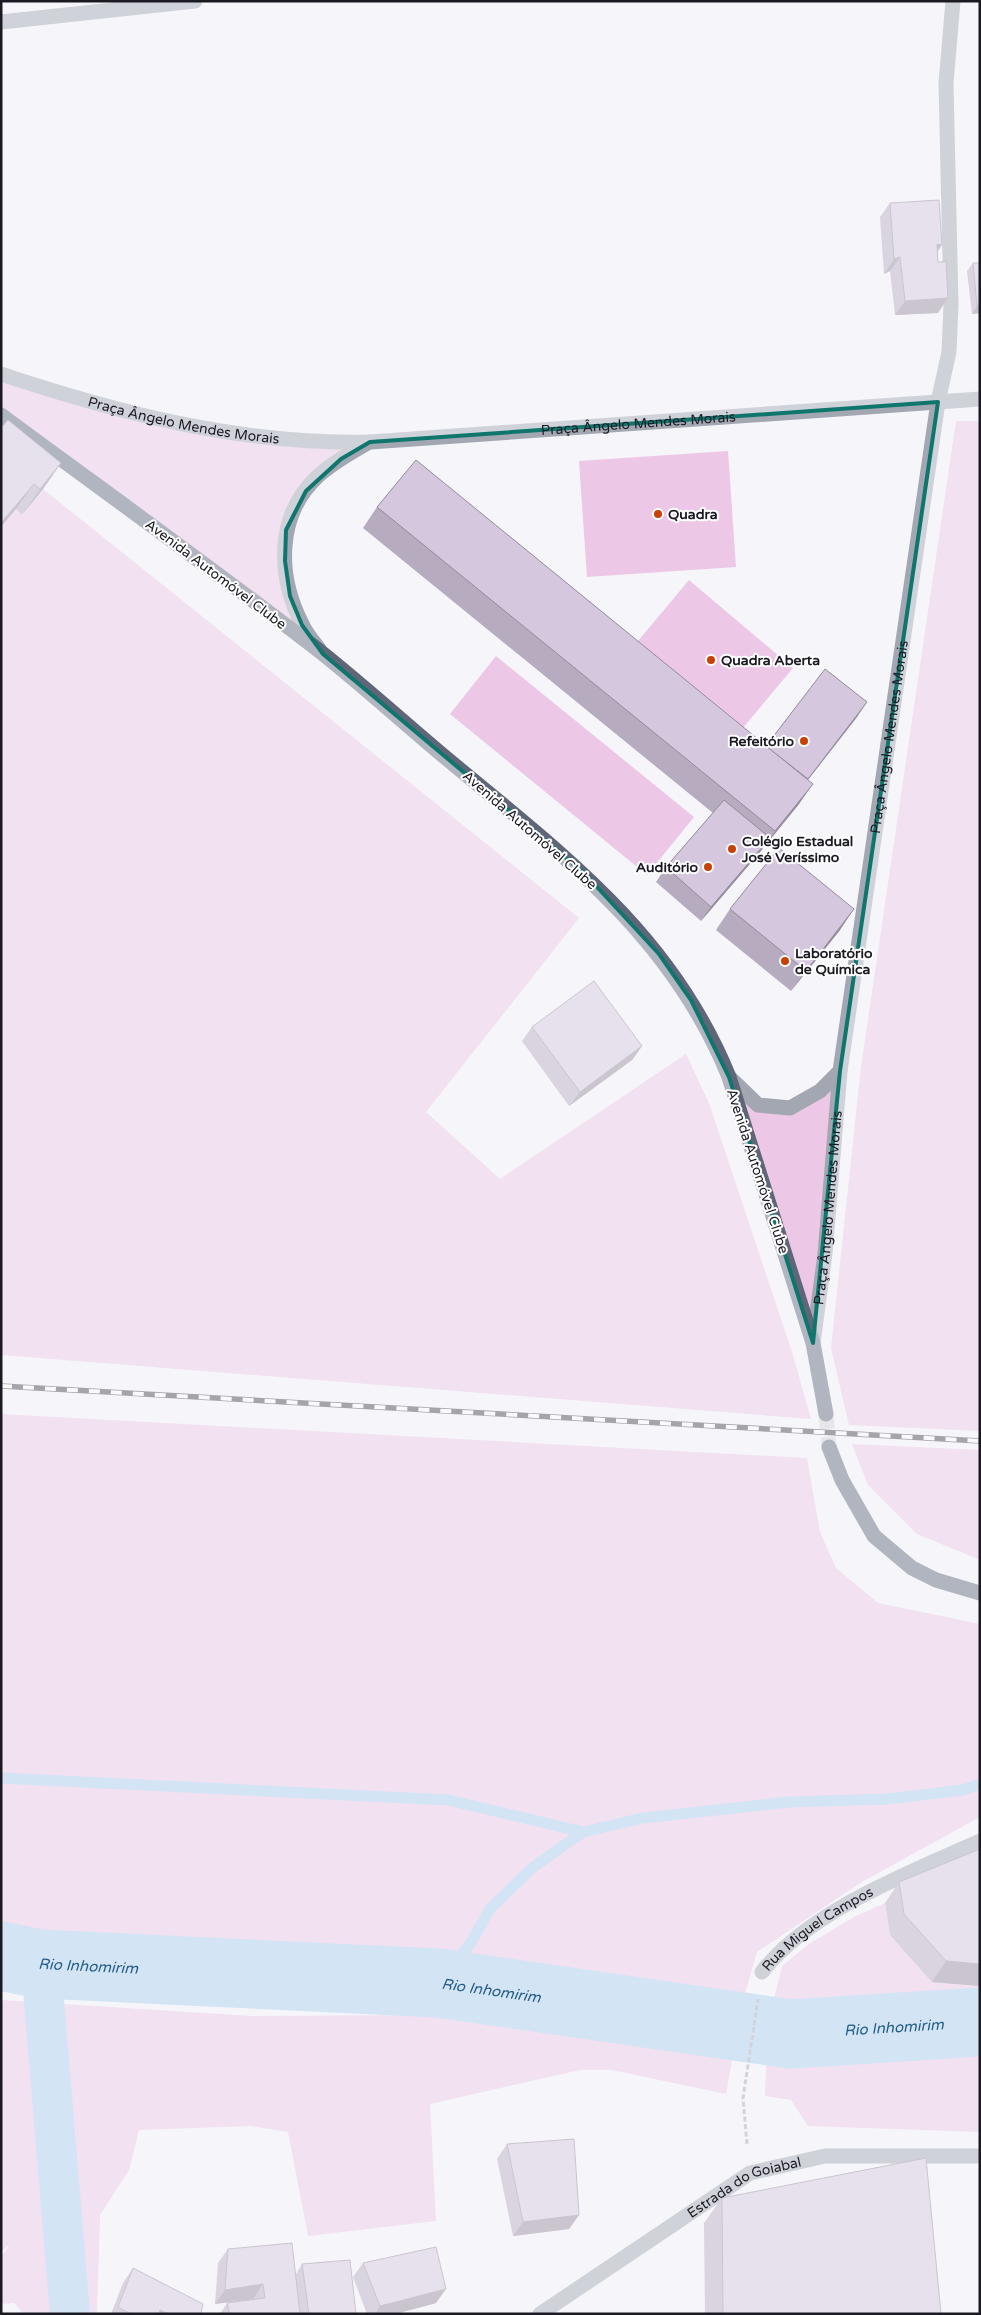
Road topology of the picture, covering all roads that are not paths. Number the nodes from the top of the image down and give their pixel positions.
1 (195, 1) edge
2 (953, 1) edge
3 (1, 22) edge
4 (1, 374) edge
5 (980, 399) edge
6 (938, 402) junction
7 (1, 415) edge
8 (370, 442) junction
9 (323, 654) junction
10 (840, 1071) junction
11 (729, 1077) junction
12 (813, 1343) junction
13 (826, 1414) tunnel mouth
14 (829, 1447) tunnel mouth
15 (980, 1593) edge
16 (980, 1841) edge
17 (762, 1972) road end
18 (980, 2156) edge
19 (540, 2314) edge

1 - 3 street
2 - 6 street
4 - 8 street, Praça Ângelo Mendes Morais
5 - 6 street, Praça Ângelo Mendes Morais
6 - 8 street, Praça Ângelo Mendes Morais
6 - 10 street, Praça Ângelo Mendes Morais
7 - 9 main road, Avenida Automóvel Clube
8 - 9 street, Praça Ângelo Mendes Morais
9 - 11 main road, Avenida Automóvel Clube
10 - 11 street
10 - 12 street, Praça Ângelo Mendes Morais
11 - 12 main road, Avenida Automóvel Clube
12 - 13 main road, Avenida Automóvel Clube
14 - 15 main road
16 - 17 street, Rua Miguel Campos
18 - 19 street, Estrada do Goiabal

